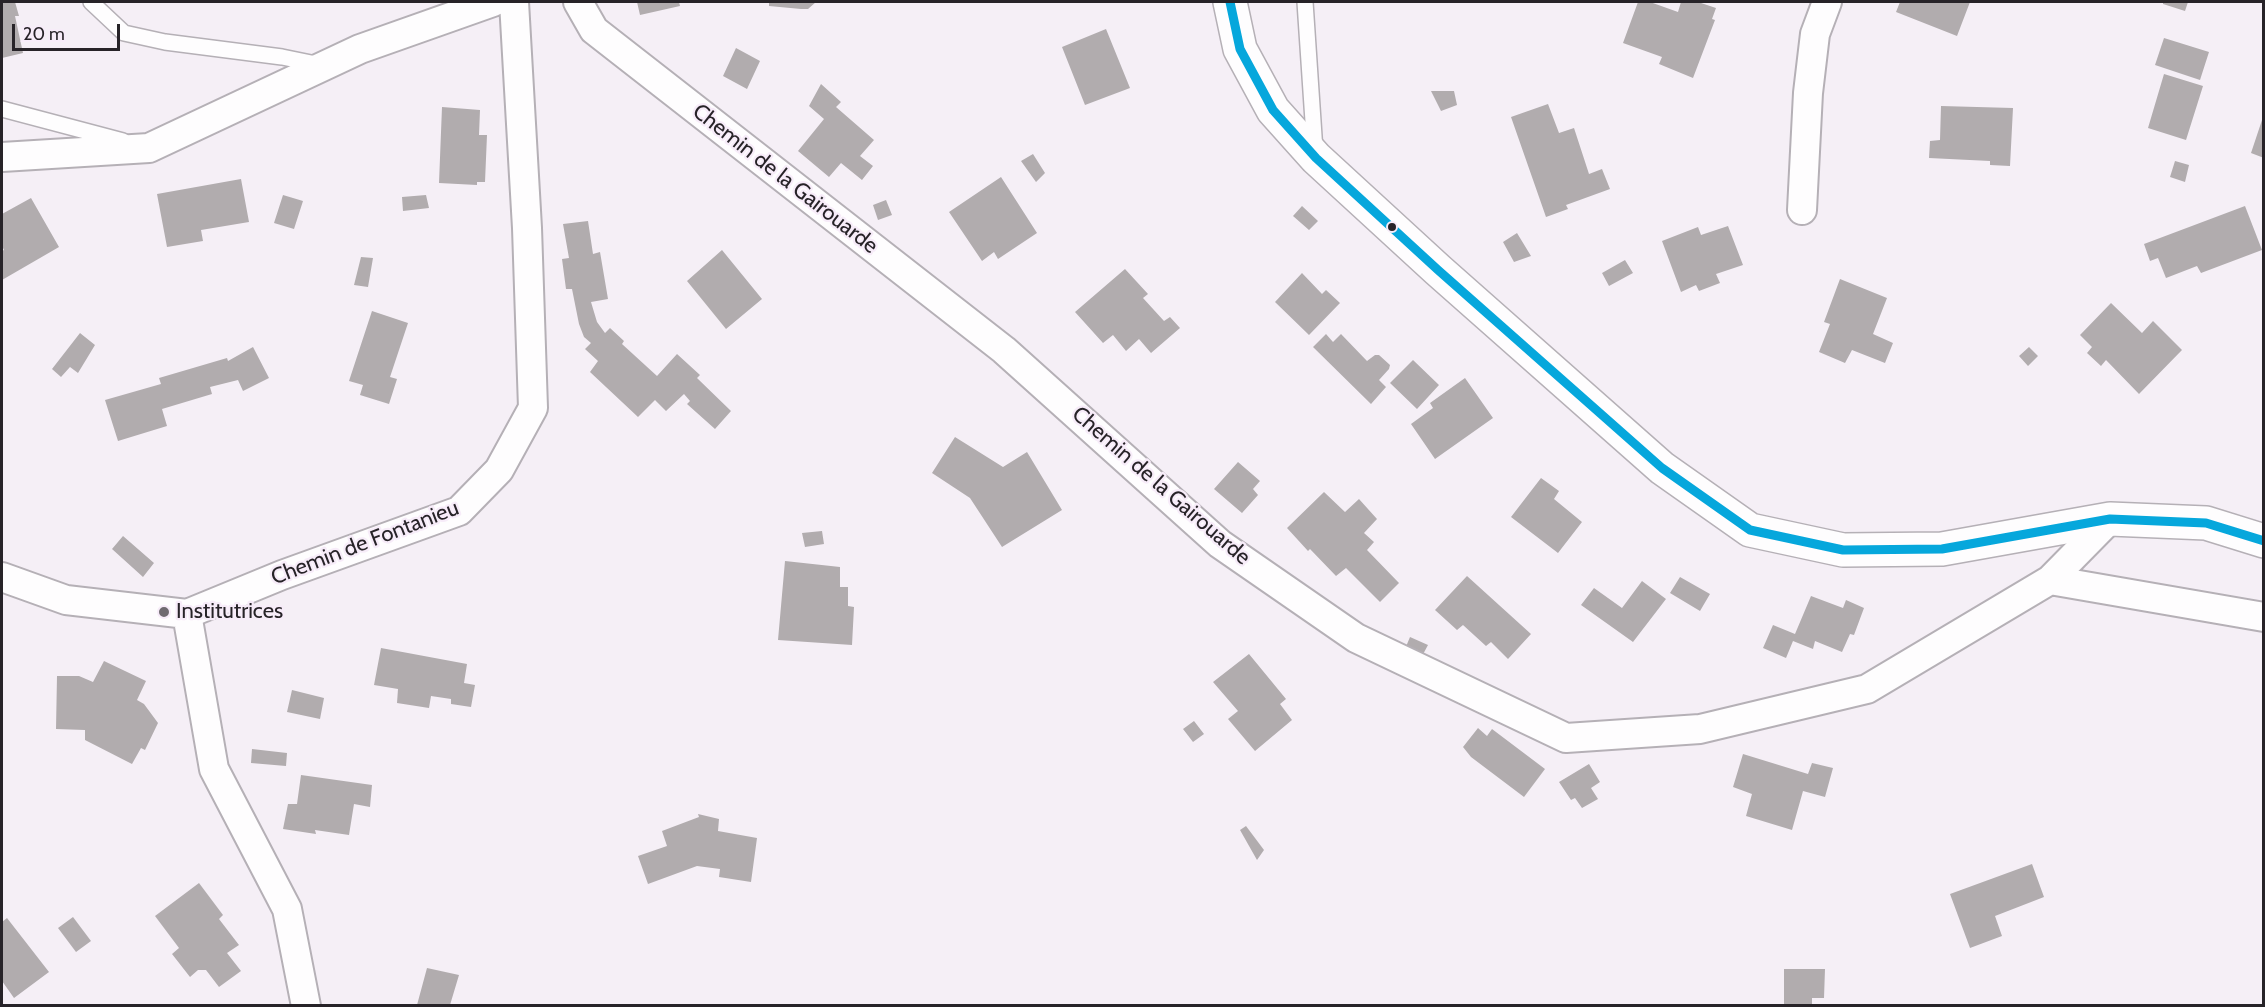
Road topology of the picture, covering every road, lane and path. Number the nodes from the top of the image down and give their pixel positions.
1 (91, 2) edge
2 (494, 2) edge
3 (514, 2) edge
4 (578, 2) edge
5 (1230, 2) edge
6 (1305, 2) edge
7 (1827, 2) edge
8 (324, 66) junction
9 (2, 110) edge
10 (149, 148) junction
11 (2, 158) edge
12 (1316, 158) junction
13 (1802, 210) dead end
14 (2110, 519) junction
15 (2264, 542) edge
16 (2, 577) edge
17 (2049, 580) junction
18 (187, 614) junction
19 (2264, 617) edge
20 (306, 1005) edge

1 - 8 lane
2 - 8 street
3 - 18 street, Chemin de Fontanieu
4 - 17 street, Chemin de la Gairouarde
5 - 12 street
6 - 12 lane
7 - 13 street
8 - 10 street
9 - 10 lane
10 - 11 street
12 - 14 street
14 - 15 street
14 - 17 street, Chemin de la Gairouarde
16 - 18 street, Chemin de Fontanieu
17 - 19 street
18 - 20 street

